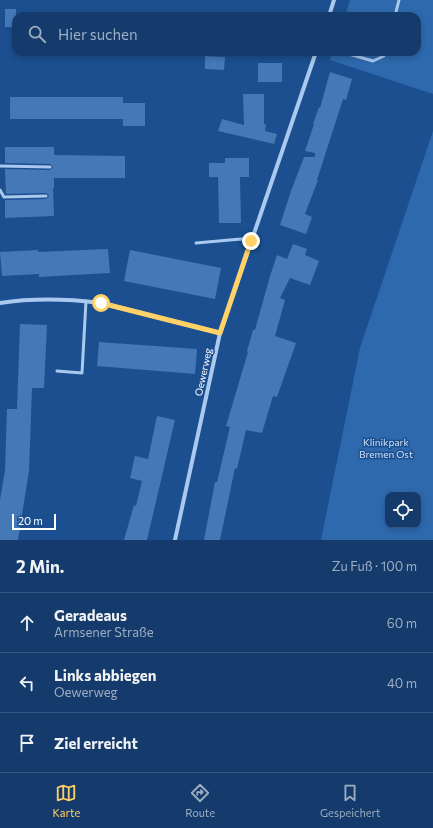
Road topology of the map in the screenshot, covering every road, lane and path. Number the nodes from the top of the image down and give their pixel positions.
1 (334, 0) edge
2 (399, 0) edge
3 (330, 12) edge
4 (396, 12) edge
5 (315, 56) edge
6 (356, 56) edge
7 (384, 56) edge
8 (0, 166) edge
9 (50, 167) dead end
10 (0, 190) edge
11 (46, 196) dead end
12 (251, 241) junction
13 (196, 243) dead end
14 (86, 301) junction
15 (0, 303) edge
16 (220, 333) junction
17 (57, 371) dead end
18 (175, 540) edge

1 - 3 street
2 - 4 lane
5 - 12 street, Oewerweg
6 - 7 lane
8 - 9 lane
10 - 11 lane
12 - 13 lane
12 - 16 street, Oewerweg
14 - 15 street
14 - 16 street
14 - 17 lane
16 - 18 street, Oewerweg

